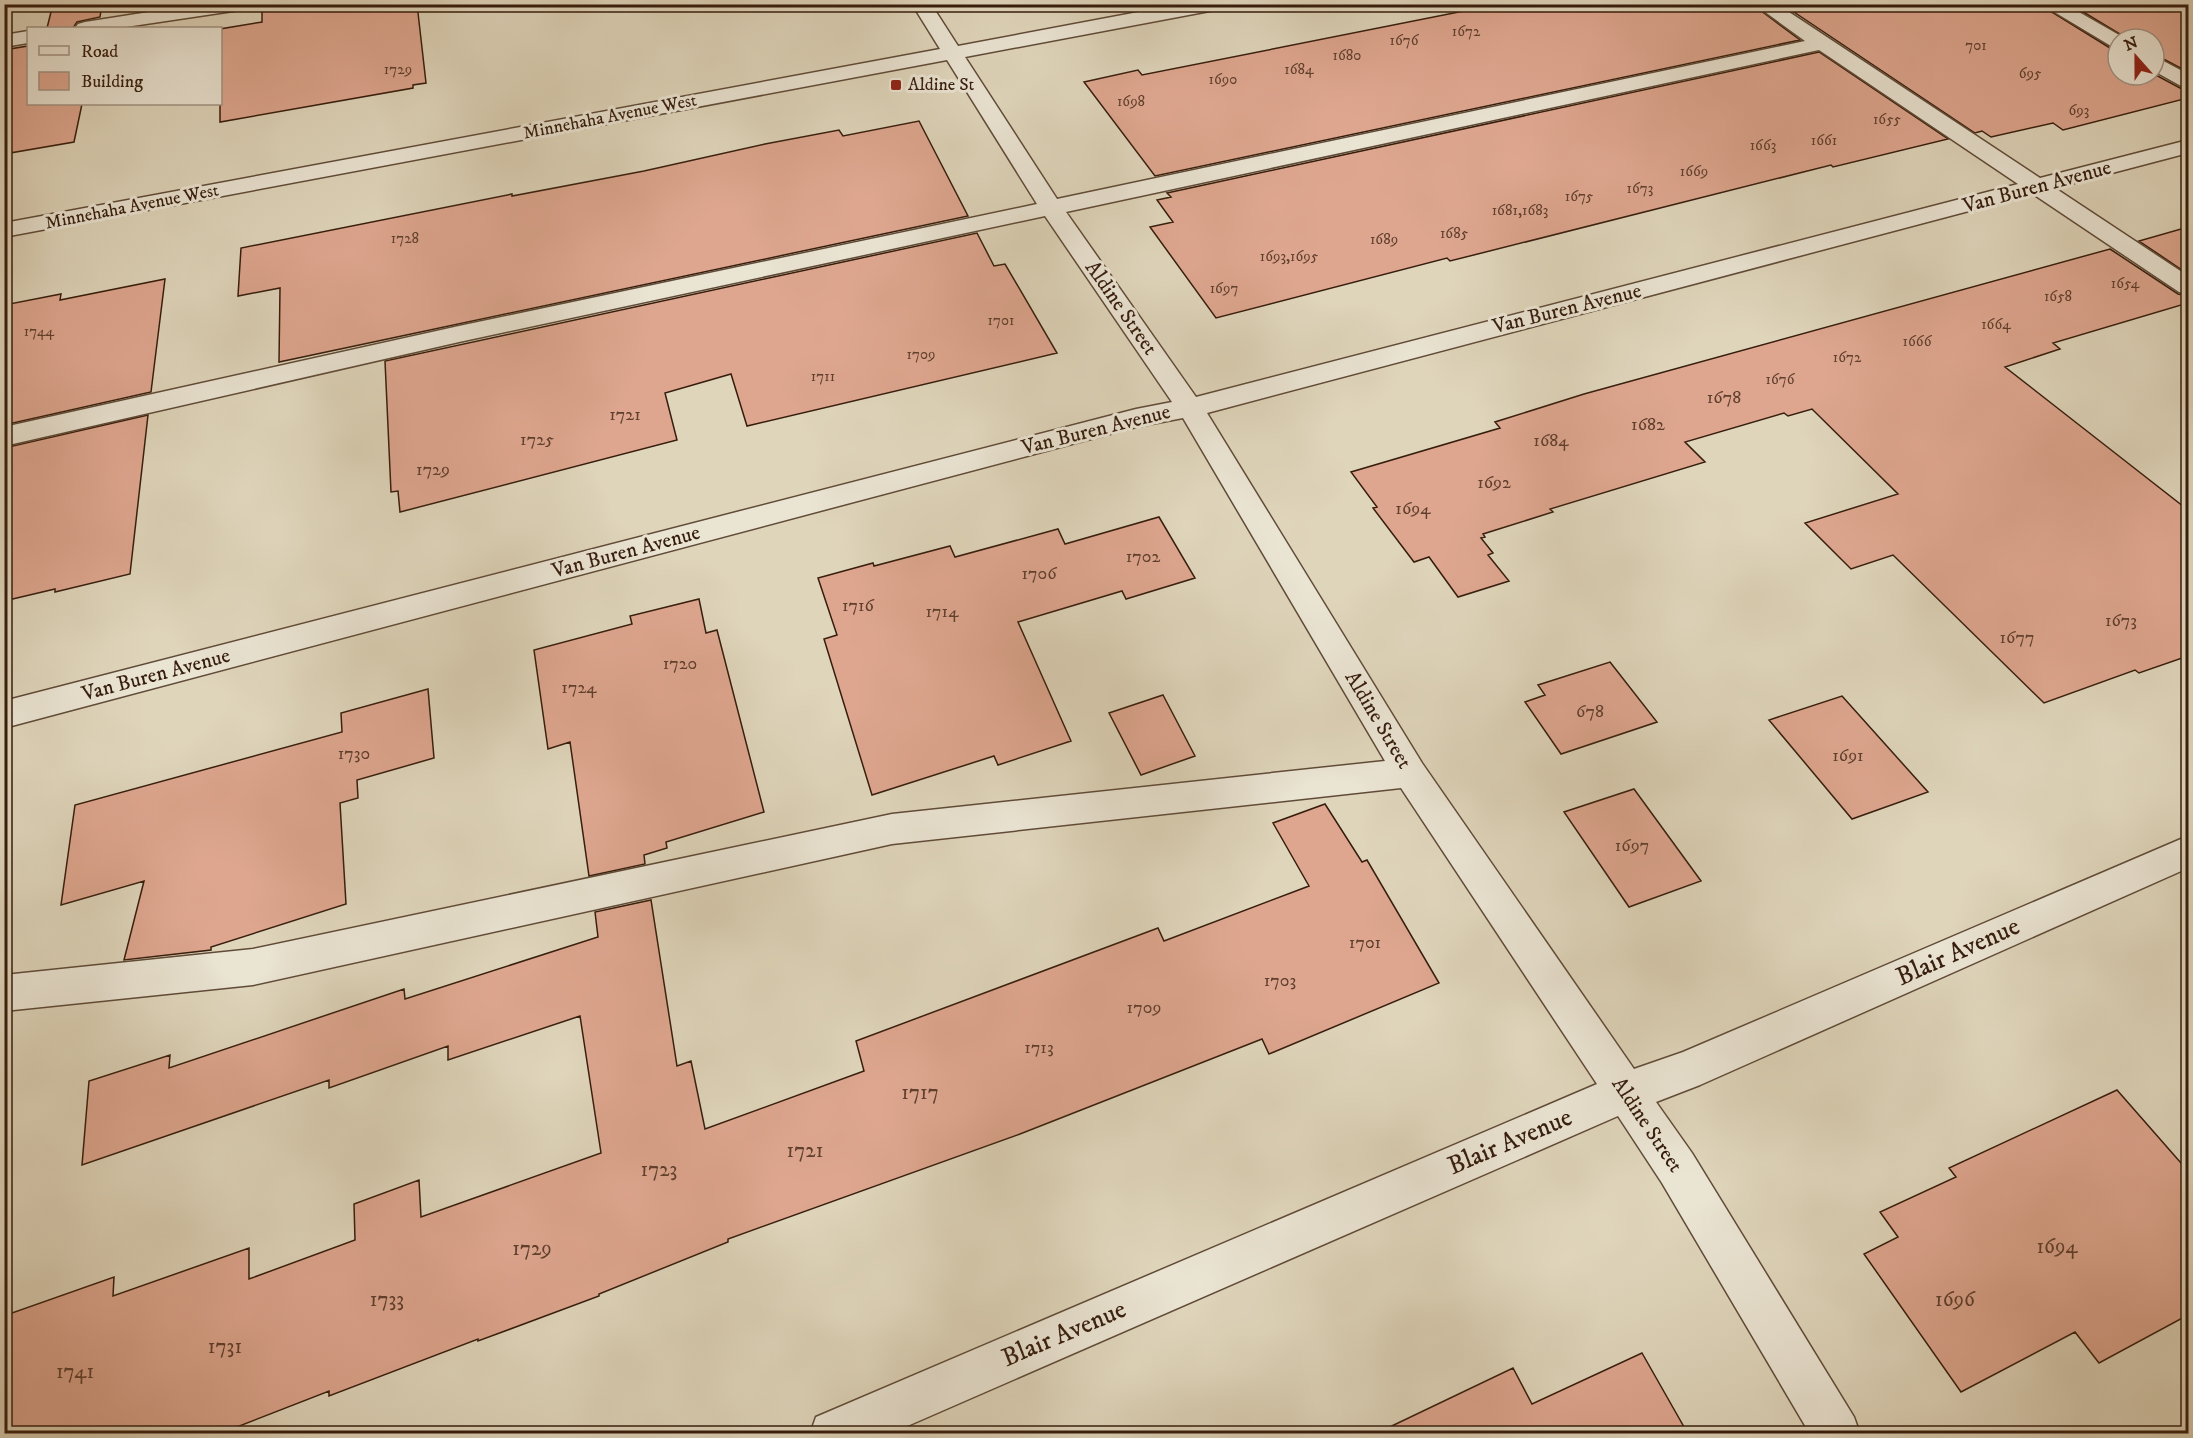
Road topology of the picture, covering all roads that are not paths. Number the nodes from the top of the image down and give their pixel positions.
1 (240, 4) edge
2 (921, 4) edge
3 (1215, 4) edge
4 (1763, 4) edge
5 (2050, 4) edge
6 (91, 27) edge
7 (2106, 35) edge
8 (27, 37) edge
9 (4, 41) edge
10 (1820, 44) junction
11 (953, 54) junction
12 (2166, 69) edge
13 (2188, 82) edge
14 (2188, 146) edge
15 (2037, 188) junction
16 (1052, 209) junction
17 (4, 230) edge
18 (2188, 287) edge
19 (1190, 408) junction
20 (4, 437) edge
21 (4, 715) edge
22 (1410, 773) junction
23 (2188, 852) edge
24 (4, 993) edge
25 (1624, 1093) junction
26 (833, 1434) edge
27 (1837, 1434) edge

1 - 6 street
2 - 11 street, Aldine Street
3 - 11 street, Minnehaha Avenue West
4 - 10 street
5 - 7 street
8 - 9 street
10 - 15 street
10 - 16 street
11 - 16 street, Aldine Street
11 - 17 street, Minnehaha Avenue West
12 - 13 street
14 - 15 street, Van Buren Avenue
15 - 18 street
15 - 19 street, Van Buren Avenue
16 - 19 street, Aldine Street
16 - 20 street
19 - 21 street, Van Buren Avenue
19 - 22 street, Aldine Street
22 - 24 street
22 - 25 street, Aldine Street
23 - 25 street, Blair Avenue
25 - 26 street, Blair Avenue
25 - 27 street, Aldine Street

